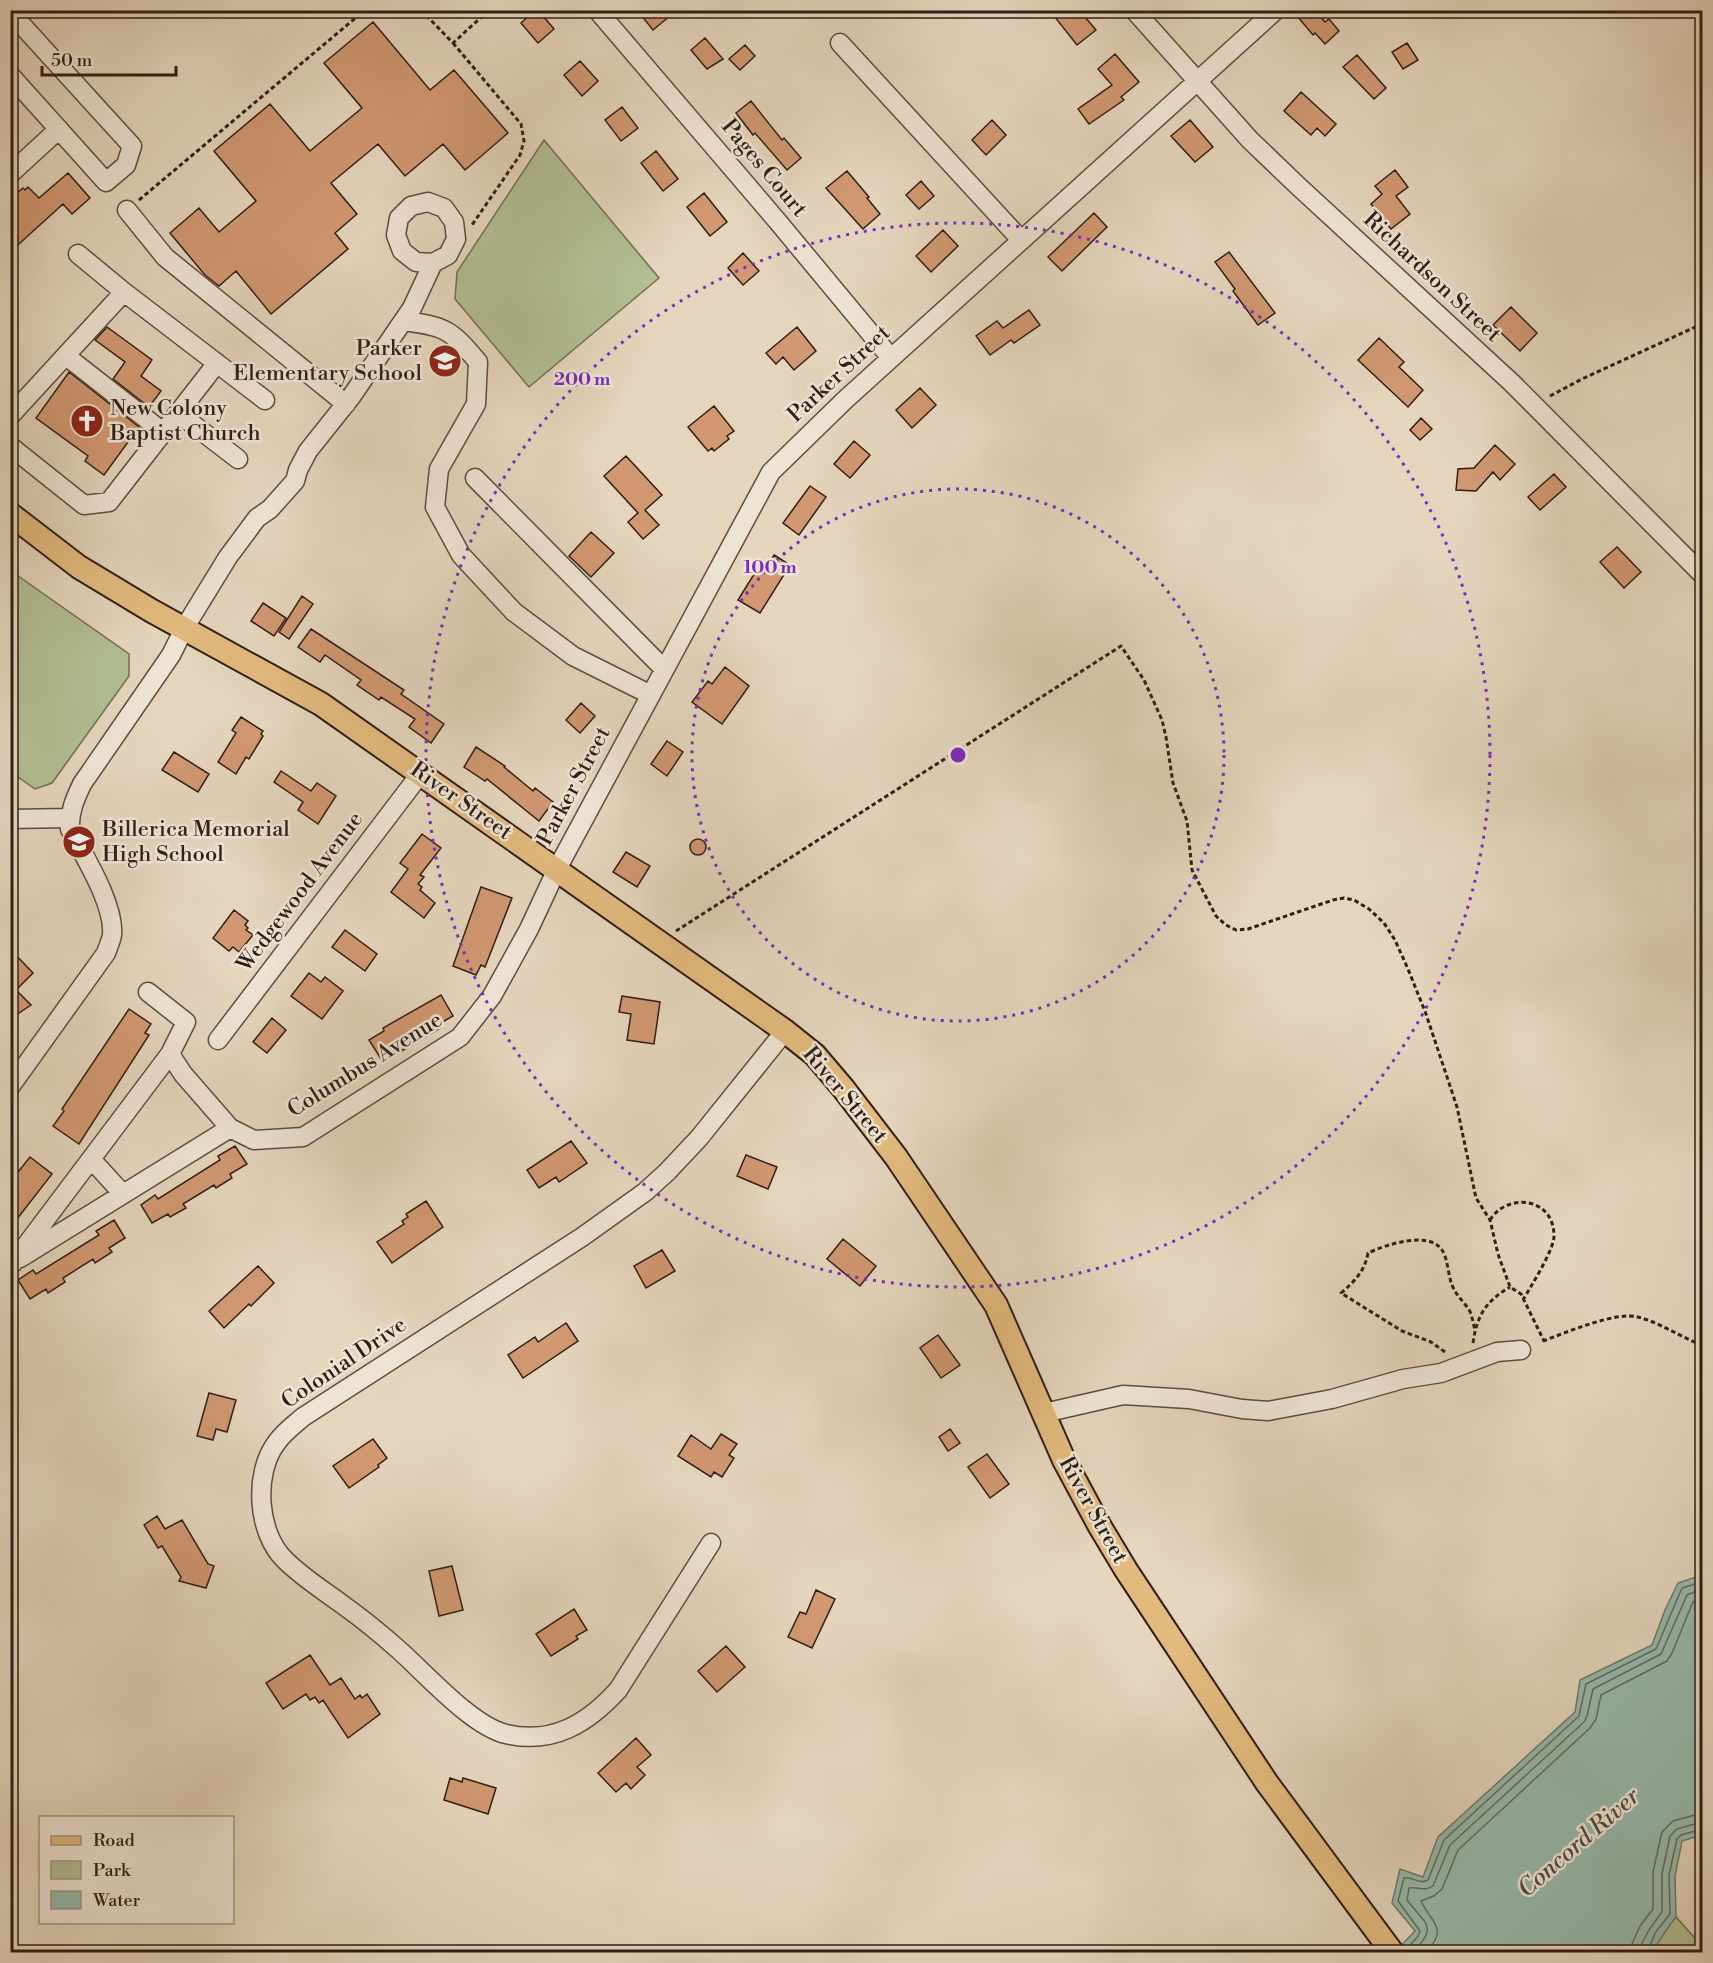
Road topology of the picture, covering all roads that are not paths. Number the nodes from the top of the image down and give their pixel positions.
1 (597, 10) edge
2 (1134, 10) edge
3 (1276, 10) edge
4 (10, 12) edge
5 (840, 43) dead end
6 (10, 75) edge
7 (1198, 81) junction
8 (59, 129) junction
9 (10, 174) edge
10 (127, 210) road end
11 (1021, 240) junction
12 (78, 254) dead end
13 (433, 263) junction
14 (124, 292) junction
15 (403, 321) junction
16 (66, 356) junction
17 (891, 358) junction
18 (217, 363) junction
19 (265, 400) dead end
20 (346, 404) junction
21 (178, 412) junction
22 (10, 416) edge
23 (164, 432) junction
24 (10, 446) edge
25 (238, 459) dead end
26 (475, 478) dead end
27 (10, 514) edge
28 (1702, 574) edge
29 (185, 627) junction
30 (664, 669) junction
31 (651, 695) junction
32 (421, 773) junction
33 (69, 818) junction
34 (10, 819) edge
35 (557, 869) junction
36 (148, 992) dead end
37 (785, 1030) junction
38 (218, 1040) dead end
39 (170, 1054) junction
40 (10, 1087) edge
41 (230, 1128) junction
42 (91, 1159) junction
43 (123, 1194) junction
44 (11, 1265) edge
45 (1521, 1350) road end
46 (1044, 1413) junction
47 (711, 1544) dead end
48 (1390, 1950) edge

1 - 17 street, Pages Court
2 - 7 street, Richardson Street
3 - 7 street, Parker Street
4 - 8 street
5 - 11 street
6 - 8 street
7 - 11 street, Parker Street
7 - 28 street, Richardson Street
8 - 9 street
10 - 20 street
11 - 17 street, Parker Street
12 - 14 street
13 - 13 street
13 - 15 street
14 - 16 street
14 - 18 street
15 - 20 street
15 - 31 street
16 - 22 street
16 - 23 street
17 - 30 street, Parker Street
18 - 19 street
18 - 21 street
20 - 29 street
21 - 23 street
21 - 25 street
23 - 24 street
26 - 30 street
27 - 29 main road, River Street
29 - 32 main road, River Street
29 - 33 street
30 - 31 street, Parker Street
31 - 35 street, Parker Street
32 - 35 main road, River Street
32 - 38 street, Wedgewood Avenue
33 - 34 street
33 - 40 street
35 - 37 main road, River Street
35 - 41 street, Columbus Avenue
36 - 39 street
37 - 46 main road, River Street
37 - 47 street, Colonial Drive
39 - 41 street
39 - 42 street
41 - 43 street
42 - 43 street
42 - 44 street
43 - 44 street
45 - 46 street
46 - 48 main road, River Street

